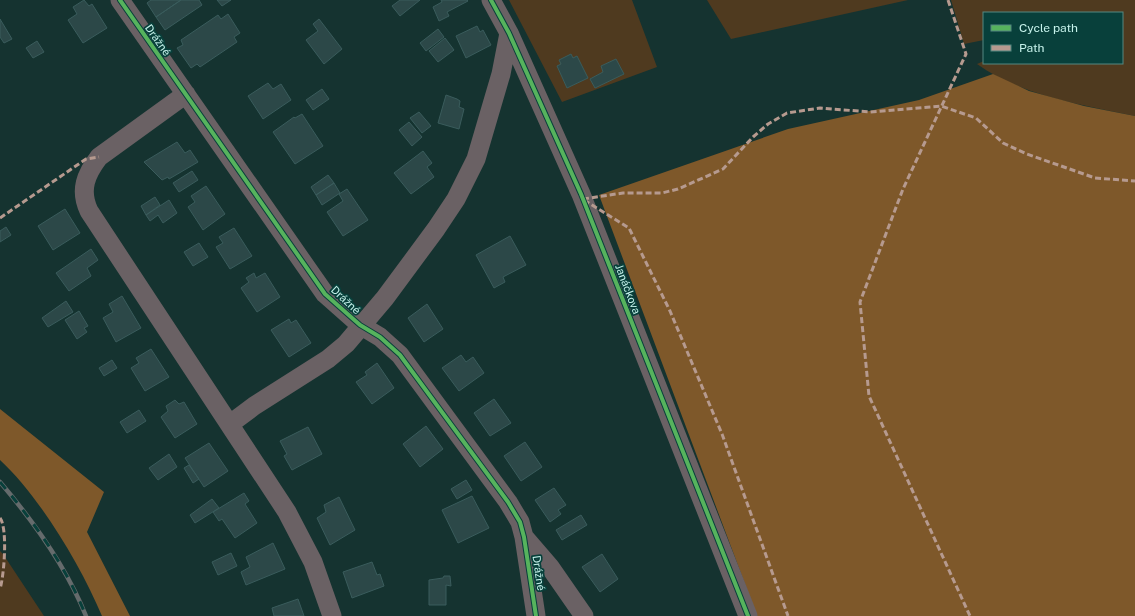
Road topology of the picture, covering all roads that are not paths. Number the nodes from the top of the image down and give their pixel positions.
1 (120, 0) edge
2 (491, 0) edge
3 (509, 33) junction
4 (186, 94) junction
5 (360, 325) junction
6 (230, 424) junction
7 (524, 537) junction
8 (332, 616) edge
9 (536, 616) edge
10 (584, 616) edge
11 (748, 616) edge

1 - 4 street, Drážné
2 - 3 street, Janáčkova
3 - 5 street, Drážné
3 - 11 street, Janáčkova
4 - 5 street, Drážné
4 - 6 street
5 - 6 street, Drážné
5 - 7 street, Drážné
6 - 8 street
7 - 9 street, Drážné
7 - 10 street, Drážné

